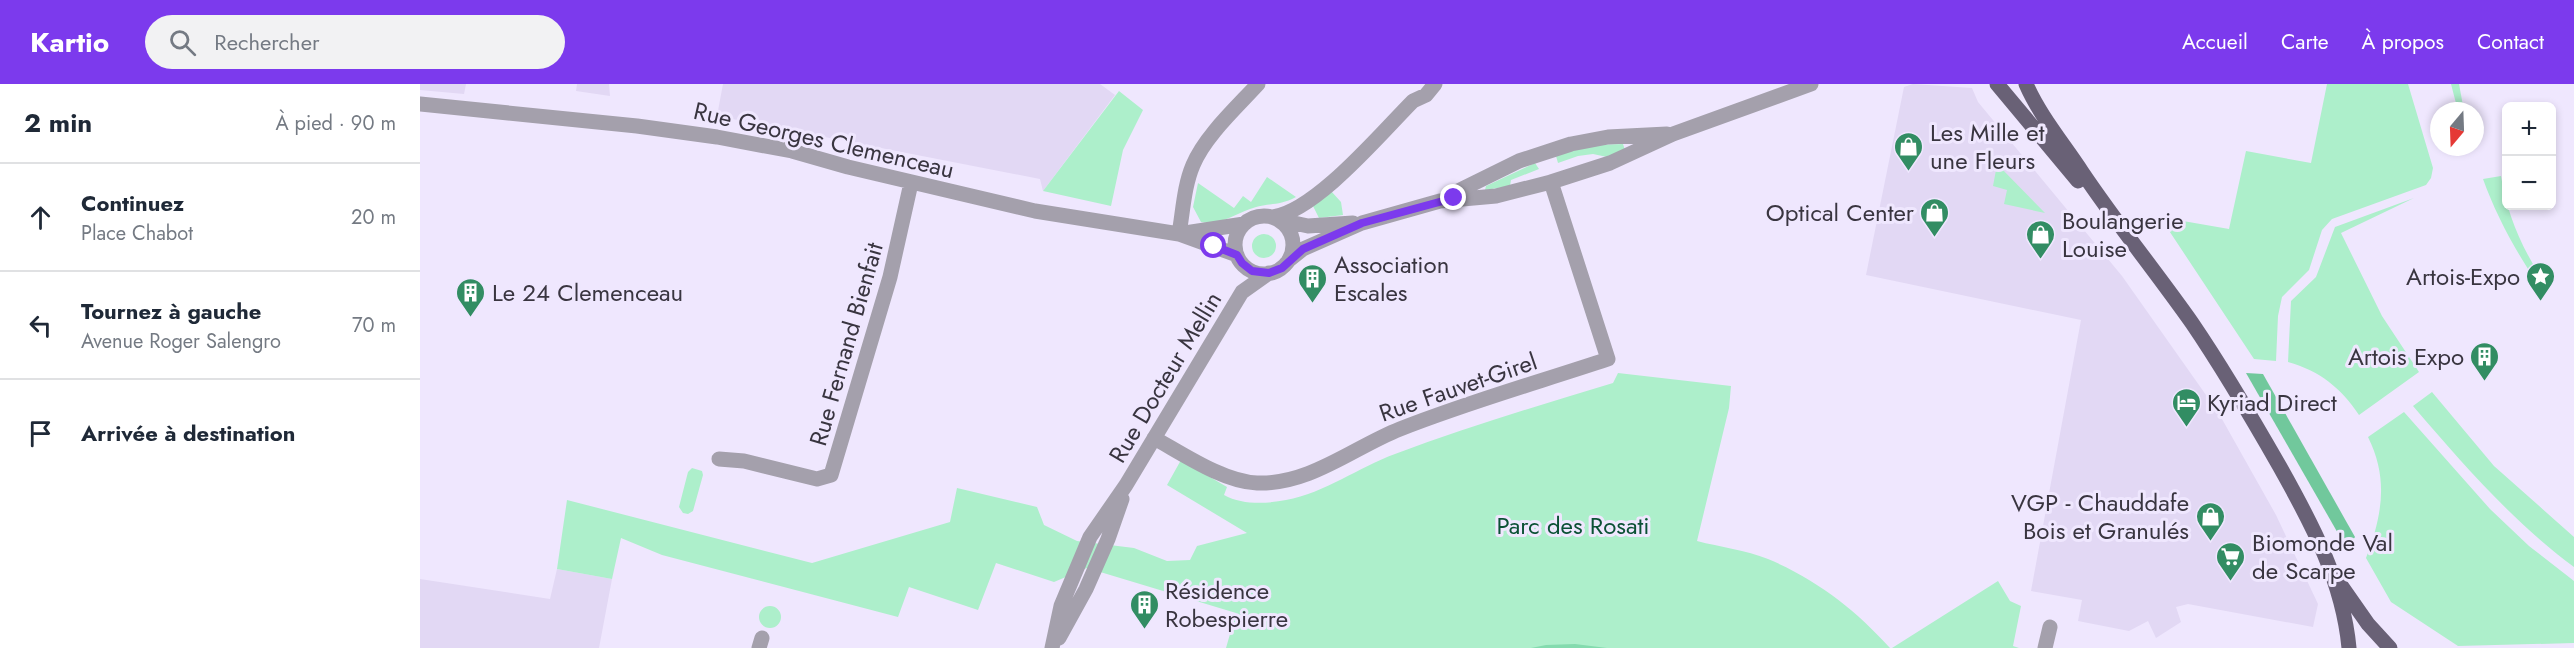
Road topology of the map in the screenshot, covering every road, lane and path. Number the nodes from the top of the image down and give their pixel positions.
1 (1258, 84) edge
2 (1435, 84) edge
3 (1810, 84) edge
4 (1997, 84) edge
5 (2026, 84) edge
6 (420, 104) edge
7 (1673, 134) junction
8 (1551, 182) junction
9 (912, 183) junction
10 (1440, 201) junction
11 (2106, 208) junction
12 (1276, 218) junction
13 (1362, 223) junction
14 (1244, 224) junction
15 (1179, 234) junction
16 (1238, 257) junction
17 (1288, 261) junction
18 (1269, 273) junction
19 (1242, 292) junction
20 (1154, 438) junction
21 (719, 459) dead end
22 (2334, 576) junction
23 (2050, 627) dead end
24 (1053, 648) edge
25 (2045, 648) edge
26 (2349, 648) edge
27 (2390, 648) edge

1 - 15 street
2 - 12 street
3 - 7 street
4 - 11 main road
5 - 11 main road
6 - 9 street, Rue Georges Clemenceau
7 - 8 street
7 - 10 street
8 - 10 street
8 - 20 street, Rue Fauvet-Girel
9 - 15 street, Rue Georges Clemenceau
9 - 21 street, Rue Fernand Bienfait
10 - 13 street
11 - 22 main road
12 - 13 street
12 - 14 street
12 - 17 street
13 - 17 street
14 - 15 street
14 - 16 street
15 - 16 street
16 - 18 street
16 - 19 street
17 - 18 street
18 - 19 street
19 - 20 street, Rue Docteur Mellin
20 - 24 street, Rue Docteur Mellin
22 - 26 main road
22 - 27 main road
23 - 25 street

